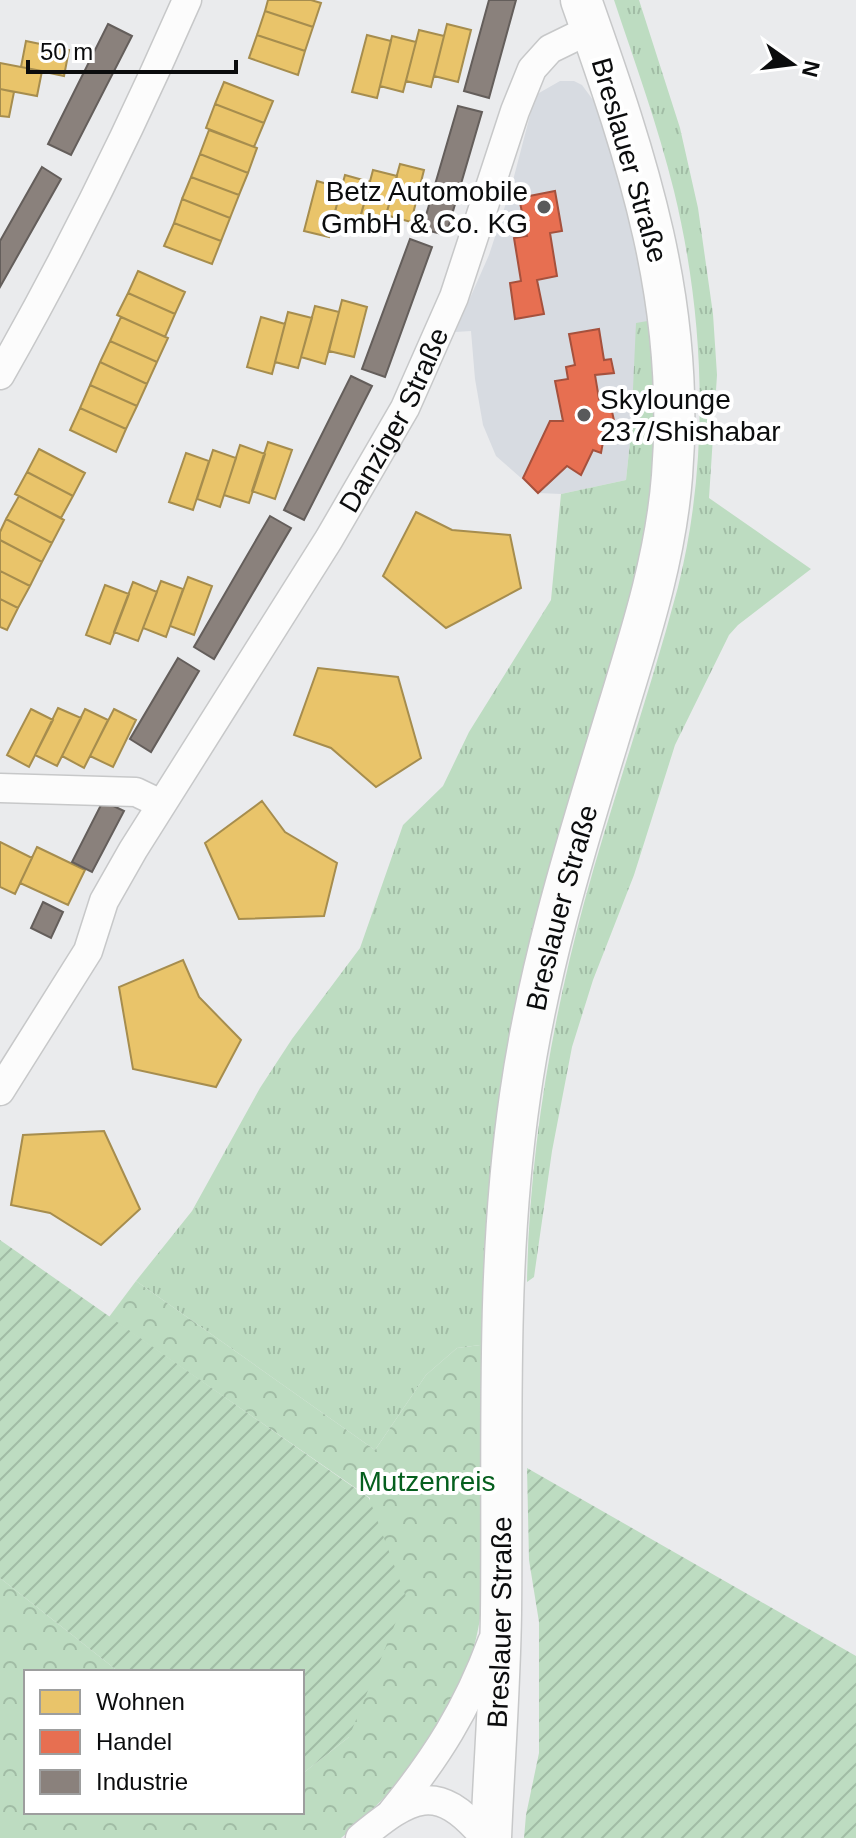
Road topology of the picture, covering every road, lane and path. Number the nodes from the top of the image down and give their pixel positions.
1 (187, 0) edge
2 (586, 15) edge
3 (0, 375) edge
4 (0, 788) edge
5 (161, 804) junction
6 (0, 1091) edge
7 (501, 1613) junction
8 (392, 1812) junction
9 (360, 1838) edge
10 (488, 1838) edge

1 - 3 street
2 - 5 street, Danziger Straße
2 - 7 main road, Breslauer Straße
4 - 5 street
5 - 6 street, Danziger Straße
7 - 8 street
7 - 10 main road, Breslauer Straße
8 - 9 street
8 - 10 street

